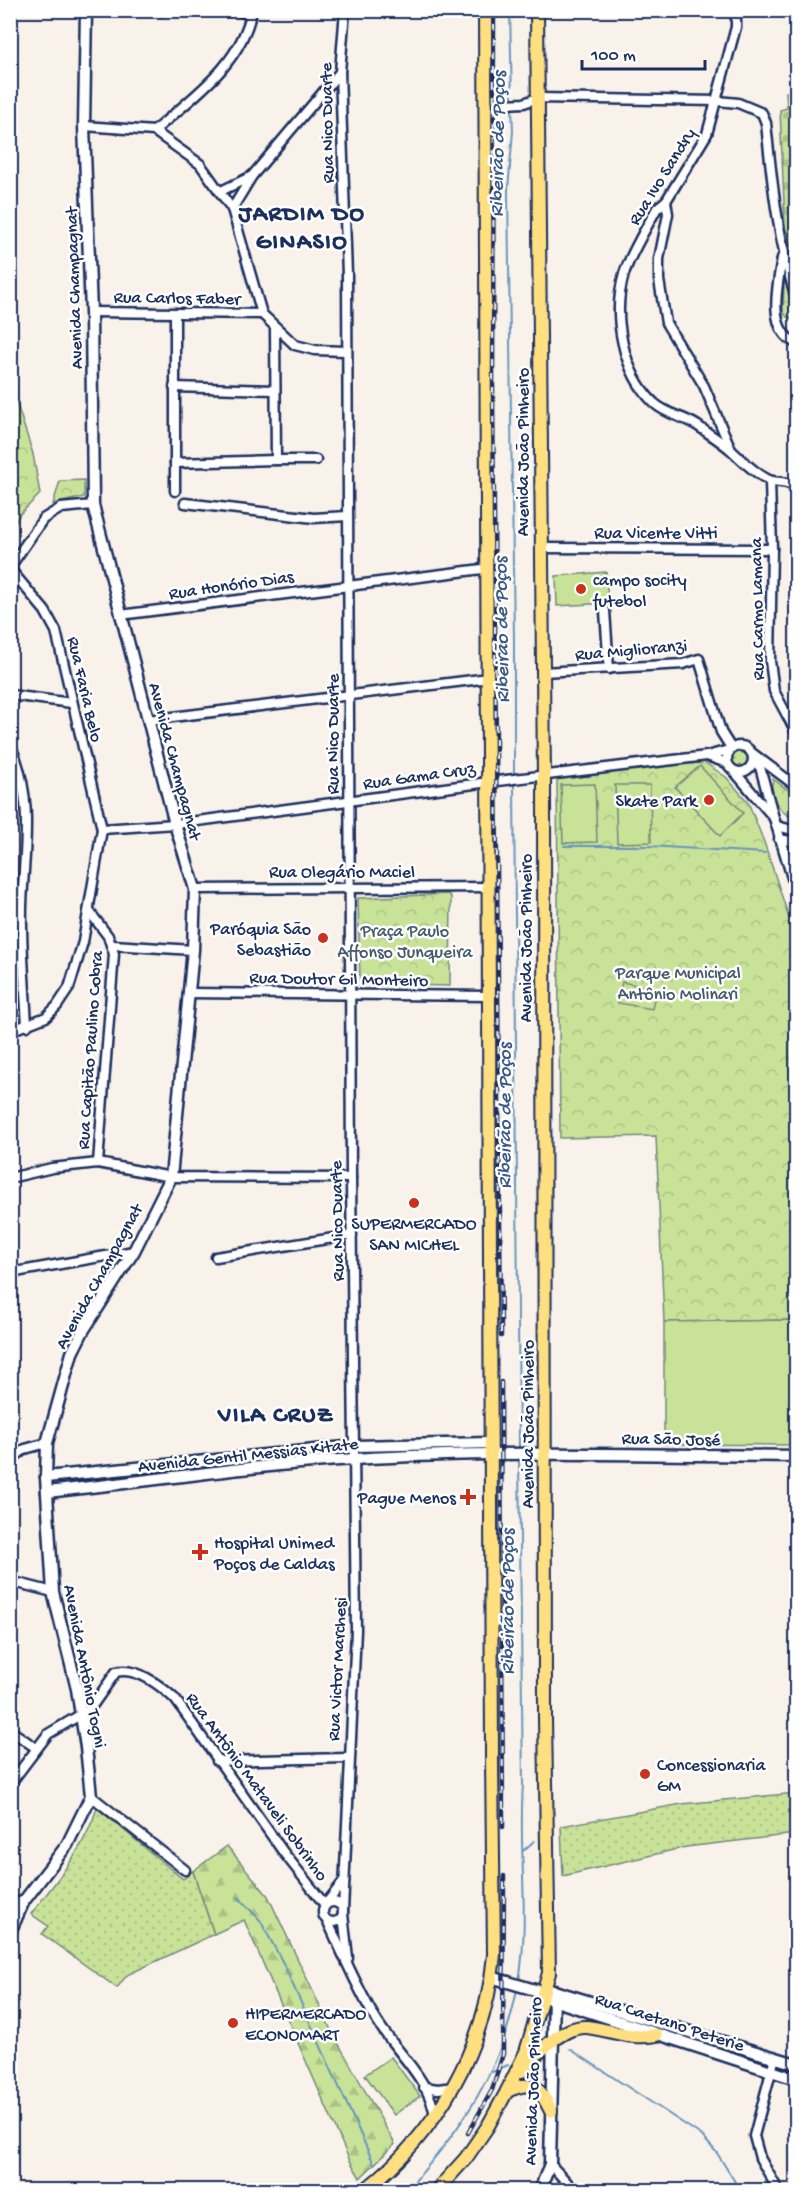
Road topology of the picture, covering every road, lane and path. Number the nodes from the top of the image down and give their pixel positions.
1 (86, 10) edge
2 (235, 10) edge
3 (345, 10) edge
4 (485, 10) edge
5 (537, 10) edge
6 (736, 10) edge
7 (252, 13) edge
8 (340, 72) junction
9 (537, 98) junction
10 (718, 101) junction
11 (492, 104) junction
12 (84, 126) junction
13 (154, 131) junction
14 (252, 176) junction
15 (221, 191) junction
16 (666, 201) junction
17 (232, 209) junction
18 (783, 254) junction
19 (796, 298) edge
20 (91, 312) junction
21 (262, 314) junction
22 (175, 315) junction
23 (275, 328) junction
24 (796, 343) edge
25 (346, 351) junction
26 (174, 387) junction
27 (275, 390) junction
28 (730, 449) junction
29 (276, 460) junction
30 (316, 460) dead end
31 (175, 463) junction
32 (770, 481) junction
33 (796, 487) edge
34 (175, 491) dead end
35 (185, 503) dead end
36 (93, 505) junction
37 (347, 516) junction
38 (541, 548) junction
39 (772, 549) junction
40 (10, 568) edge
41 (490, 568) junction
42 (347, 585) junction
43 (606, 611) dead end
44 (120, 615) junction
45 (609, 669) junction
46 (543, 672) junction
47 (489, 678) junction
48 (10, 695) edge
49 (348, 695) junction
50 (72, 703) junction
51 (148, 720) junction
52 (796, 732) edge
53 (10, 743) edge
54 (730, 749) junction
55 (707, 756) junction
56 (752, 757) junction
57 (730, 767) junction
58 (544, 777) junction
59 (489, 782) junction
60 (796, 786) edge
61 (349, 801) junction
62 (776, 822) junction
63 (176, 824) junction
64 (102, 829) junction
65 (796, 831) edge
66 (779, 839) junction
67 (796, 842) edge
68 (350, 887) junction
69 (489, 887) junction
70 (195, 889) junction
71 (796, 891) edge
72 (89, 911) junction
73 (113, 945) junction
74 (193, 950) junction
75 (188, 993) junction
76 (351, 995) junction
77 (489, 996) junction
78 (27, 1026) junction
79 (10, 1031) edge
80 (98, 1163) junction
81 (10, 1178) edge
82 (171, 1178) junction
83 (351, 1178) junction
84 (352, 1235) junction
85 (134, 1251) junction
86 (216, 1257) dead end
87 (10, 1274) edge
88 (47, 1443) junction
89 (355, 1446) junction
90 (494, 1451) junction
91 (540, 1454) junction
92 (796, 1456) edge
93 (356, 1458) junction
94 (10, 1460) edge
95 (253, 1461) junction
96 (154, 1467) junction
97 (46, 1477) junction
98 (154, 1480) junction
99 (47, 1492) junction
100 (10, 1581) edge
101 (53, 1592) junction
102 (81, 1715) junction
103 (10, 1730) edge
104 (36, 1748) junction
105 (348, 1758) junction
106 (217, 1761) junction
107 (10, 1784) edge
108 (90, 1797) junction
109 (185, 1870) dead end
110 (344, 1881) junction
111 (316, 1893) junction
112 (333, 1893) junction
113 (24, 1901) junction
114 (10, 1903) edge
115 (325, 1905) junction
116 (343, 1912) junction
117 (328, 1922) junction
118 (10, 1932) edge
119 (349, 1965) junction
120 (491, 1977) junction
121 (544, 1993) junction
122 (656, 2036) junction
123 (553, 2041) junction
124 (775, 2057) junction
125 (796, 2064) edge
126 (771, 2071) junction
127 (796, 2079) edge
128 (424, 2087) junction
129 (454, 2087) junction
130 (508, 2090) junction
131 (550, 2111) junction
132 (435, 2118) junction
133 (550, 2164) junction
134 (365, 2190) edge
135 (437, 2190) edge
136 (540, 2190) edge
137 (574, 2190) edge
138 (778, 2190) edge

1 - 12 street, Avenida Champagnat
2 - 7 street
3 - 8 street, Rua Nico Duarte
4 - 11 main road, Avenida João Pinheiro
5 - 9 main road, Avenida João Pinheiro
6 - 10 street, Rua Ivo Sandry
7 - 13 street
8 - 14 street
8 - 25 street, Rua Nico Duarte
9 - 10 street
9 - 11 street
9 - 38 main road, Avenida João Pinheiro
10 - 16 street, Rua Ivo Sandry
10 - 18 street
11 - 41 main road, Avenida João Pinheiro
12 - 13 street
12 - 20 street, Avenida Champagnat
13 - 15 street
14 - 15 street
14 - 17 street
15 - 17 street
16 - 28 street
16 - 28 street, Rua Ivo Sandry
17 - 21 street
18 - 19 street
18 - 24 street
20 - 22 street, Rua Carlos Faber
20 - 36 street, Avenida Champagnat
21 - 22 street, Rua Carlos Faber
21 - 23 street
22 - 26 street
23 - 25 street
23 - 27 street
25 - 37 street, Rua Nico Duarte
26 - 27 street
26 - 31 street
27 - 29 street
28 - 32 street, Rua Ivo Sandry
29 - 30 street
29 - 31 street
31 - 34 street
32 - 33 street, Rua Ivo Sandry
32 - 39 street, Rua Carmo Lamana
35 - 37 street
36 - 40 street
36 - 44 street, Avenida Champagnat
37 - 42 street, Rua Nico Duarte
38 - 39 street, Rua Vicente Vitti
38 - 46 main road, Avenida João Pinheiro
39 - 52 street, Rua Carmo Lamana
40 - 50 street, Rua Faria Belo
41 - 42 street, Rua Honório Dias
41 - 47 main road, Avenida João Pinheiro
42 - 44 street, Rua Honório Dias
42 - 49 street, Rua Nico Duarte
43 - 45 street
44 - 51 street, Avenida Champagnat
45 - 46 street, Rua Miglioranzi
45 - 54 street, Rua Miglioranzi
46 - 58 main road, Avenida João Pinheiro
47 - 49 street
47 - 59 main road, Avenida João Pinheiro
48 - 50 street
49 - 51 street
49 - 61 street, Rua Nico Duarte
50 - 64 street, Rua Faria Belo
51 - 63 street, Avenida Champagnat
53 - 78 street
54 - 55 street, Rua Gama Cruz
54 - 56 street
54 - 57 street
55 - 57 street
55 - 58 street, Rua Gama Cruz
56 - 57 street
56 - 60 street
56 - 62 street
57 - 62 street
58 - 59 street, Rua Gama Cruz
58 - 91 main road, Avenida João Pinheiro
59 - 61 street, Rua Gama Cruz
59 - 69 main road, Avenida João Pinheiro
61 - 63 street, Rua Gama Cruz
61 - 68 street, Rua Nico Duarte
62 - 65 street
62 - 66 street
63 - 64 street, Rua Gama Cruz
63 - 70 street, Avenida Champagnat
64 - 72 street
66 - 67 street
66 - 71 street
68 - 69 street, Rua Olegário Maciel
68 - 70 street, Rua Olegário Maciel
68 - 76 street, Rua Nico Duarte
69 - 77 main road, Avenida João Pinheiro
70 - 74 street, Avenida Champagnat
72 - 73 street, Rua Capitão Paulino Cobra
72 - 78 street
73 - 74 street
73 - 80 street, Rua Capitão Paulino Cobra
74 - 75 street, Avenida Champagnat
75 - 76 street, Rua Doutor Gil Monteiro
75 - 82 street, Avenida Champagnat
76 - 77 street, Rua Doutor Gil Monteiro
76 - 83 street, Rua Nico Duarte
77 - 90 main road, Avenida João Pinheiro
78 - 79 street
80 - 81 street
80 - 82 street
82 - 83 street
82 - 85 street, Avenida Champagnat
83 - 84 street, Rua Nico Duarte
84 - 86 street
84 - 89 street, Rua Nico Duarte
85 - 87 street
85 - 88 street, Avenida Champagnat
88 - 94 street
88 - 97 street, Avenida Champagnat
89 - 90 street, Avenida Gentil Messias Kitate
89 - 93 street, Rua Nico Duarte
89 - 95 street, Avenida Gentil Messias Kitate
90 - 91 street, Rua São José
90 - 93 street, Avenida Gentil Messias Kitate
90 - 120 main road, Avenida João Pinheiro
91 - 92 street, Rua São José
91 - 121 main road, Avenida João Pinheiro
93 - 95 street, Avenida Gentil Messias Kitate
93 - 105 street, Rua Victor Marchesi
95 - 96 street, Avenida Gentil Messias Kitate
95 - 98 street, Avenida Gentil Messias Kitate
96 - 97 street, Avenida Gentil Messias Kitate
96 - 98 street
97 - 99 street, Avenida Champagnat
98 - 99 street, Avenida Gentil Messias Kitate
99 - 101 street, Avenida Antônio Togni
100 - 101 street
101 - 102 street, Avenida Antônio Togni
102 - 104 street
102 - 106 street, Rua Antônio Mataveli Sobrinho
102 - 108 street, Avenida Antônio Togni
103 - 104 street
104 - 107 street
105 - 106 street
105 - 110 street, Rua Victor Marchesi
106 - 111 street, Rua Antônio Mataveli Sobrinho
108 - 109 street
108 - 113 street
110 - 112 street
110 - 116 street, Rua Victor Marchesi
111 - 112 street
111 - 115 street, Rua Antônio Mataveli Sobrinho
112 - 115 street
113 - 114 street
113 - 118 street
115 - 116 street
115 - 117 street
116 - 117 street
116 - 119 street, Rua Victor Marchesi
117 - 119 street
119 - 128 street
120 - 121 street, Rua Caetano Peterie
120 - 129 main road, Avenida João Pinheiro
121 - 122 street, Rua Caetano Peterie
121 - 123 street, Avenida João Pinheiro
121 - 124 street, Rua Caetano Peterie
121 - 130 main road
122 - 123 main road
122 - 126 street, Rua Caetano Peterie
123 - 130 main road
123 - 131 street, Avenida João Pinheiro
124 - 125 street, Rua Caetano Peterie
124 - 126 street
126 - 127 street, Rua Caetano Peterie
126 - 138 street
128 - 129 street
128 - 132 street
129 - 132 main road, Avenida João Pinheiro
130 - 131 main road
130 - 135 main road
131 - 133 street, Avenida João Pinheiro
132 - 134 main road, Avenida João Pinheiro
133 - 136 street, Avenida João Pinheiro
133 - 137 street

